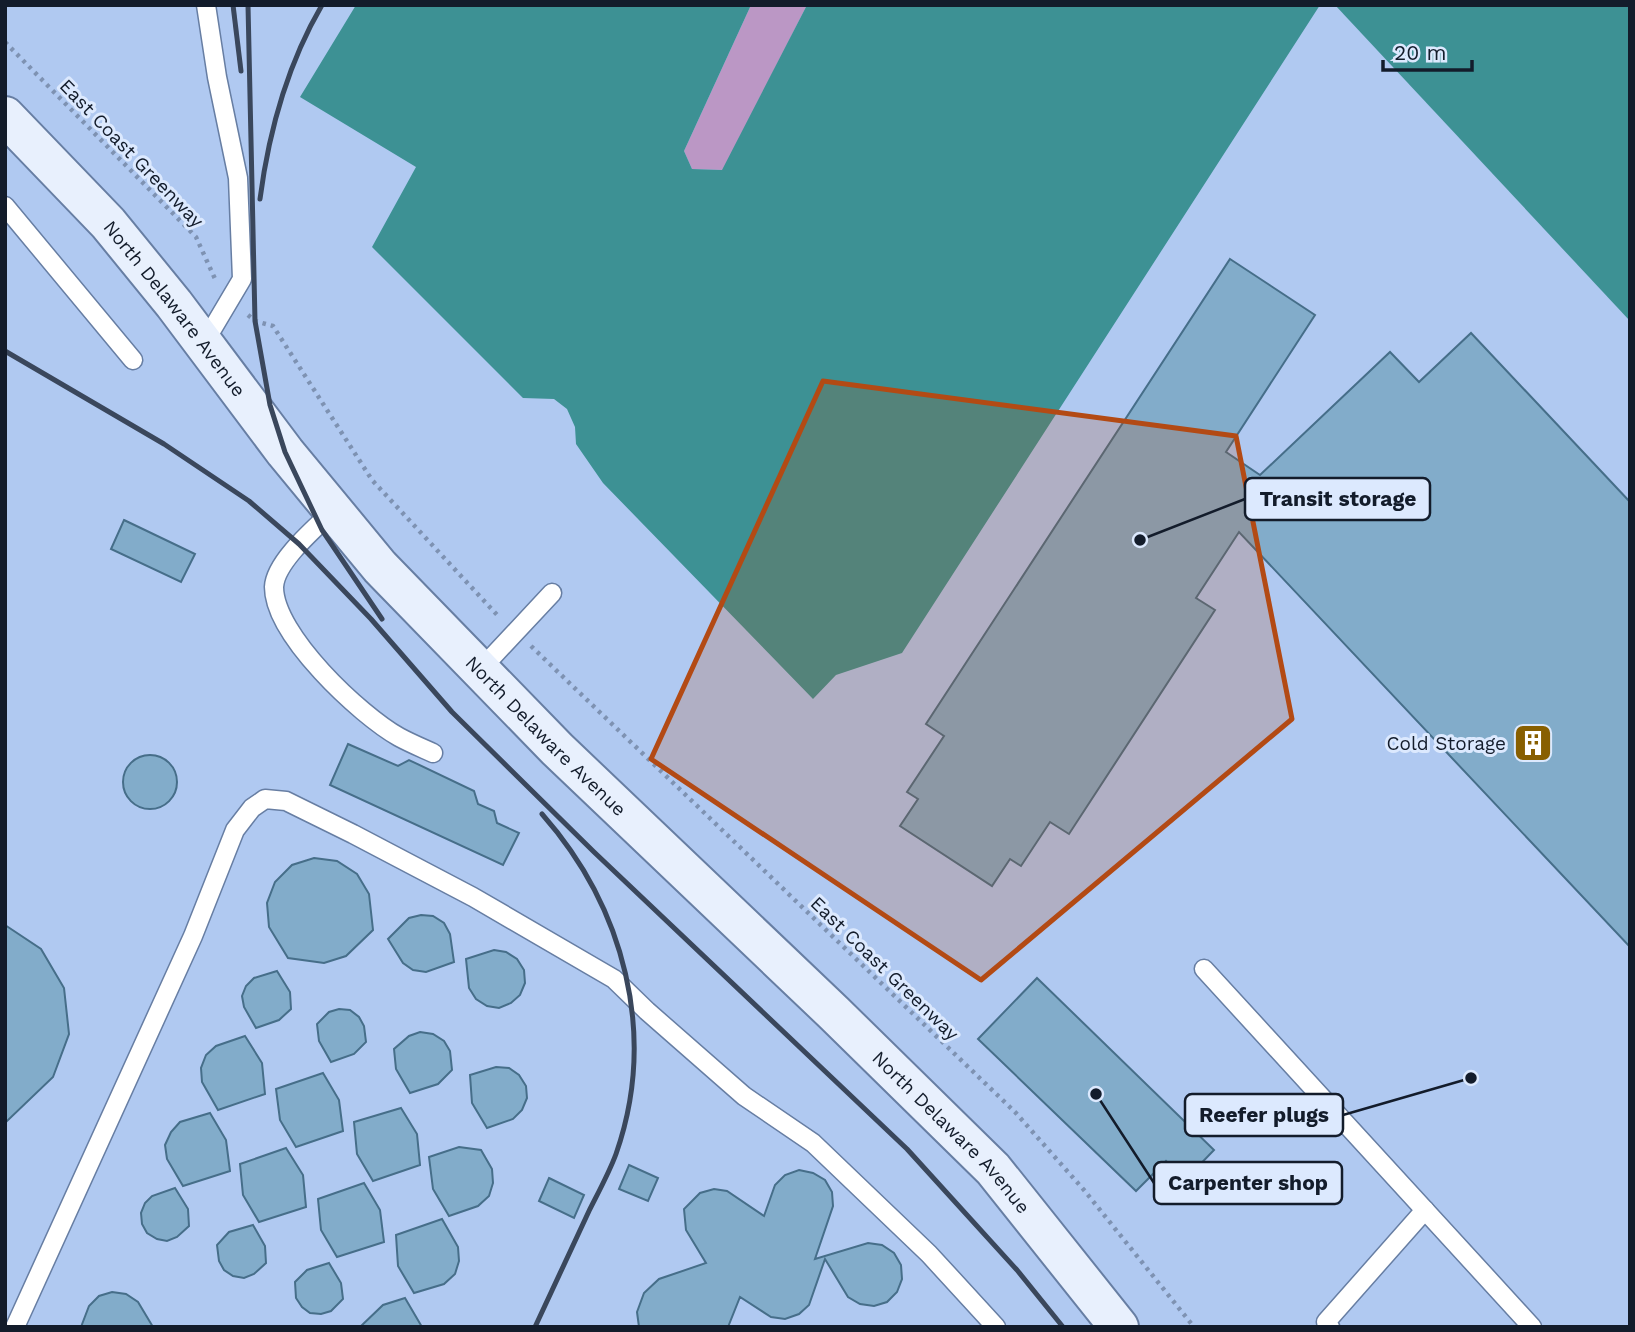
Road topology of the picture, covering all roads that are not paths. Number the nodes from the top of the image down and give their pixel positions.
1 (206, 5) edge
2 (5, 116) edge
3 (5, 206) edge
4 (204, 343) junction
5 (134, 360) dead end
6 (332, 511) junction
7 (552, 593) dead end
8 (480, 670) junction
9 (433, 753) dead end
10 (1204, 969) dead end
11 (1425, 1210) junction
12 (15, 1327) edge
13 (996, 1327) edge
14 (1119, 1327) edge
15 (1330, 1327) edge
16 (1532, 1327) edge

1 - 4 lane
2 - 4 street, North Delaware Avenue
3 - 5 lane
4 - 6 street, North Delaware Avenue
6 - 8 street, North Delaware Avenue
6 - 9 lane
7 - 8 lane
8 - 14 street, North Delaware Avenue
10 - 11 lane
11 - 15 lane
11 - 16 lane
12 - 13 lane

